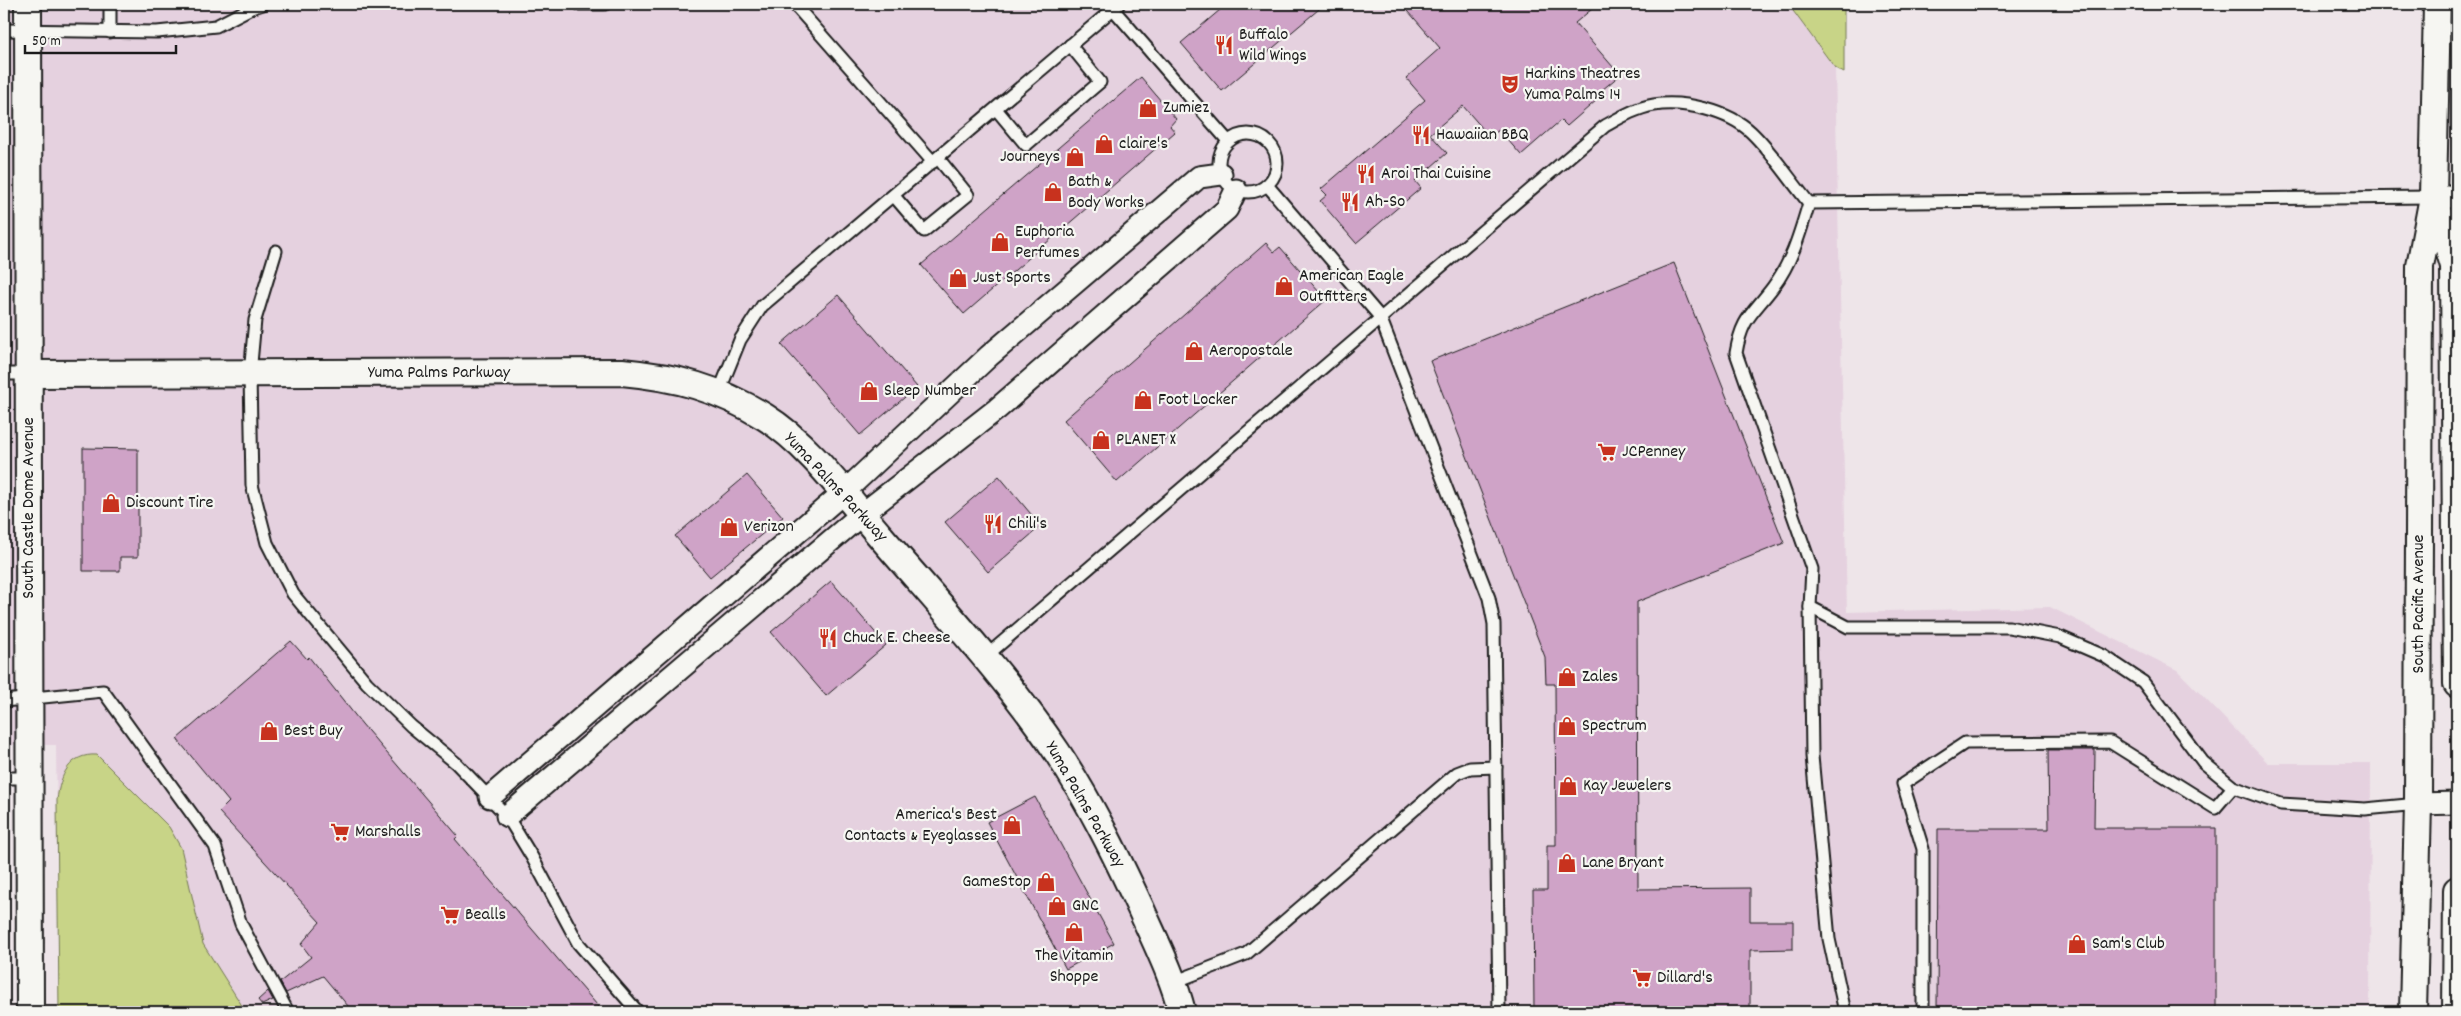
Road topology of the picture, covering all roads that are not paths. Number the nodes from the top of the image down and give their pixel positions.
1 (28, 4) edge
2 (110, 4) edge
3 (264, 4) edge
4 (579, 4) edge
5 (605, 4) edge
6 (794, 4) edge
7 (2437, 4) edge
8 (1116, 6) edge
9 (16, 30) edge
10 (110, 32) junction
11 (1070, 45) junction
12 (996, 109) junction
13 (1228, 141) junction
14 (936, 160) junction
15 (1220, 174) junction
16 (1267, 185) junction
17 (1236, 190) junction
18 (894, 196) junction
19 (2445, 197) edge
20 (1809, 203) junction
21 (276, 251) dead end
22 (1380, 317) junction
23 (2456, 331) edge
24 (16, 374) edge
25 (250, 374) junction
26 (719, 392) junction
27 (2456, 468) edge
28 (843, 493) junction
29 (861, 515) junction
30 (1810, 607) junction
31 (985, 657) junction
32 (2457, 684) edge
33 (16, 701) edge
34 (1496, 767) junction
35 (4, 778) edge
36 (30, 778) junction
37 (2233, 787) junction
38 (490, 796) junction
39 (2457, 803) edge
40 (2418, 804) junction
41 (507, 816) junction
42 (2457, 890) edge
43 (2457, 925) edge
44 (1174, 982) junction
45 (30, 1012) edge
46 (288, 1012) edge
47 (638, 1012) edge
48 (1182, 1012) edge
49 (1499, 1012) edge
50 (1845, 1012) edge
51 (1923, 1012) edge
52 (2413, 1012) edge
53 (2456, 1012) edge

1 - 9 street, South Castle Dome Avenue
2 - 10 lane
3 - 10 lane
4 - 5 lane
6 - 14 lane
7 - 19 street, South Pacific Avenue
8 - 11 lane
8 - 13 lane
9 - 10 lane
9 - 24 street, South Castle Dome Avenue
11 - 12 lane
11 - 12 lane
12 - 14 lane
13 - 15 lane
13 - 16 lane
14 - 18 lane
14 - 18 lane
15 - 17 lane
15 - 28 street
16 - 17 lane
16 - 22 lane
17 - 29 street
18 - 26 lane
19 - 20 lane
19 - 23 street, South Pacific Avenue
19 - 40 street, South Pacific Avenue
20 - 22 lane
20 - 30 lane
21 - 25 lane
22 - 31 lane
22 - 34 lane
23 - 27 street, South Pacific Avenue
24 - 25 street, Yuma Palms Parkway
24 - 33 street, South Castle Dome Avenue
25 - 26 street, Yuma Palms Parkway
25 - 38 lane
26 - 28 street, Yuma Palms Parkway
27 - 32 street, South Pacific Avenue
28 - 29 street, Yuma Palms Parkway
28 - 38 street
29 - 31 street, Yuma Palms Parkway
29 - 41 street
30 - 37 lane
30 - 50 lane
31 - 44 street, Yuma Palms Parkway
33 - 36 street, South Castle Dome Avenue
33 - 46 lane
34 - 44 lane
34 - 49 lane
35 - 36 lane
36 - 45 street, South Castle Dome Avenue
37 - 40 lane
37 - 51 lane
38 - 41 lane
39 - 40 street
40 - 52 street, South Pacific Avenue
41 - 47 lane
42 - 43 street
43 - 53 street
44 - 48 street, Yuma Palms Parkway

